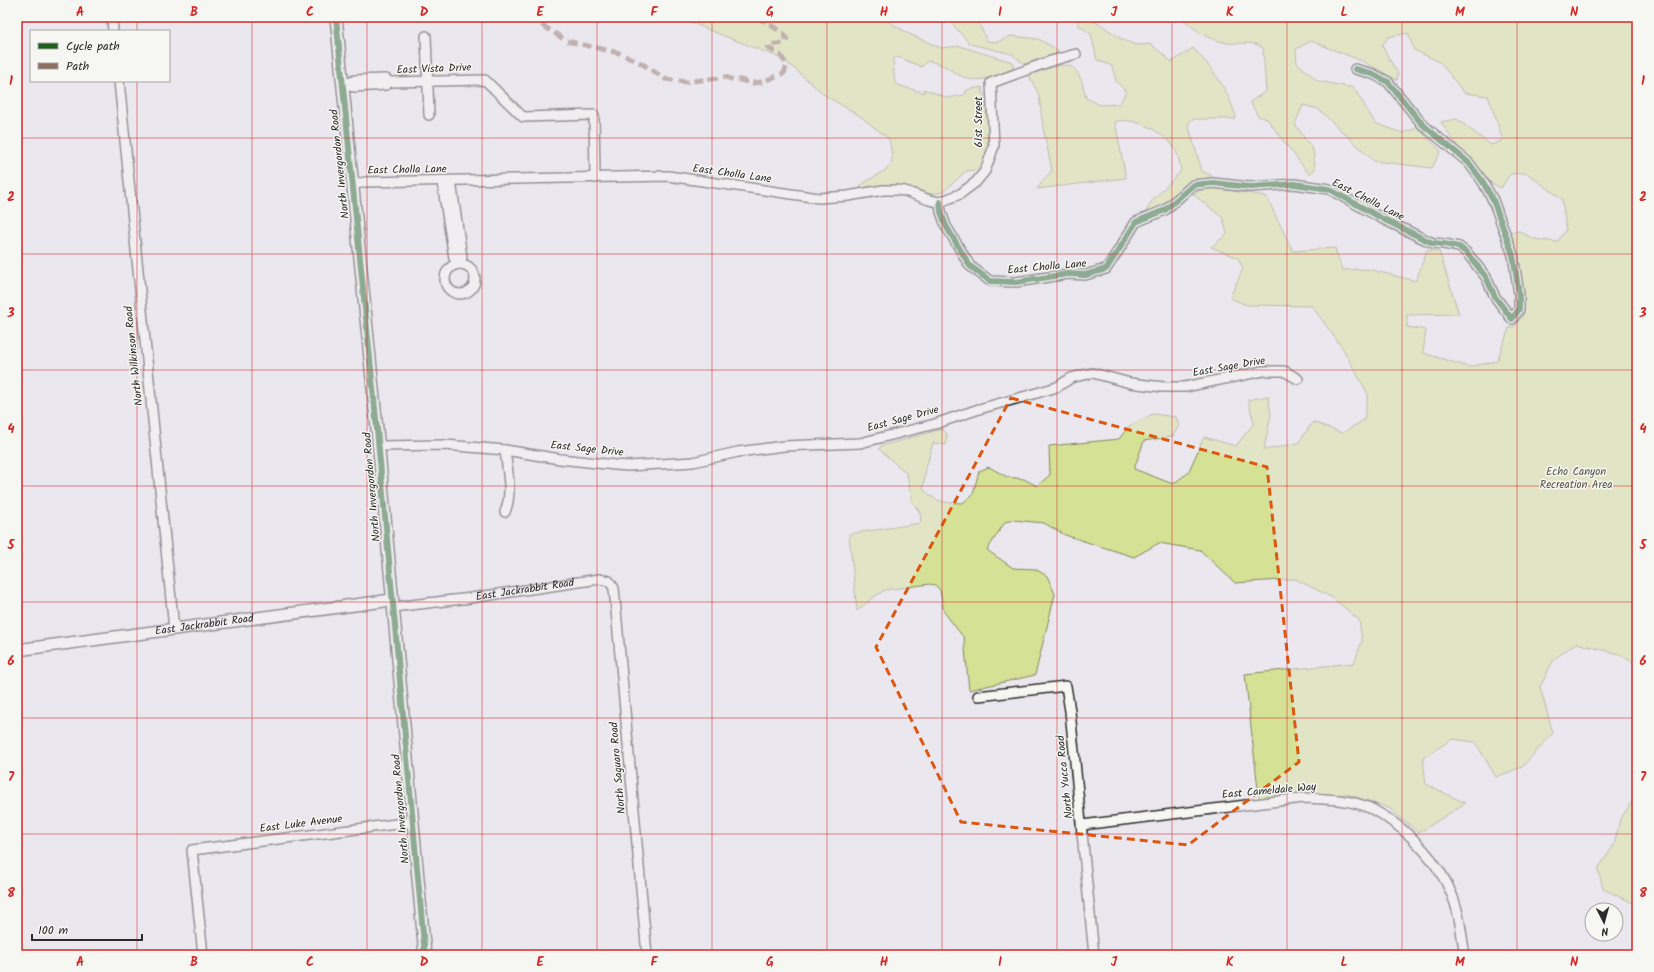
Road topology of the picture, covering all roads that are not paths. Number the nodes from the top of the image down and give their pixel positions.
1 (112, 17) edge
2 (336, 17) edge
3 (114, 30) edge
4 (426, 36) dead end
5 (1076, 54) dead end
6 (1355, 69) dead end
7 (428, 81) junction
8 (118, 82) edge
9 (343, 85) junction
10 (429, 115) dead end
11 (596, 178) junction
12 (447, 181) junction
13 (352, 185) junction
14 (940, 202) junction
15 (458, 264) dead end
16 (1298, 379) dead end
17 (379, 446) junction
18 (505, 450) junction
19 (505, 512) dead end
20 (608, 581) joint
21 (392, 604) junction
22 (174, 629) junction
23 (17, 650) edge
24 (978, 696) dead end
25 (412, 822) junction
26 (1082, 826) junction
27 (203, 955) edge
28 (425, 955) edge
29 (647, 955) edge
30 (1094, 955) edge
31 (1465, 955) edge

1 - 3 street
2 - 9 street, North Invergordon Road
4 - 7 street
5 - 14 street, 61st Street
6 - 14 street, East Cholla Lane
7 - 9 street, East Vista Drive
7 - 10 street
7 - 11 street, East Vista Drive
8 - 22 street, North Wilkinson Road
9 - 13 street, North Invergordon Road
11 - 12 street, East Cholla Lane
11 - 14 street, East Cholla Lane
12 - 13 street, East Cholla Lane
12 - 15 street
13 - 17 street, North Invergordon Road
16 - 18 street, East Sage Drive
17 - 18 street, East Sage Drive
17 - 21 street, North Invergordon Road
18 - 19 street
20 - 21 street, East Jackrabbit Road
20 - 29 street, North Saguaro Road
21 - 22 street, East Jackrabbit Road
21 - 25 street, North Invergordon Road
22 - 23 street, East Jackrabbit Road
24 - 26 street, North Yucca Road
25 - 27 street, East Luke Avenue
25 - 28 street, North Invergordon Road
26 - 30 street, North Yucca Road
26 - 31 street, East Cameldale Way

